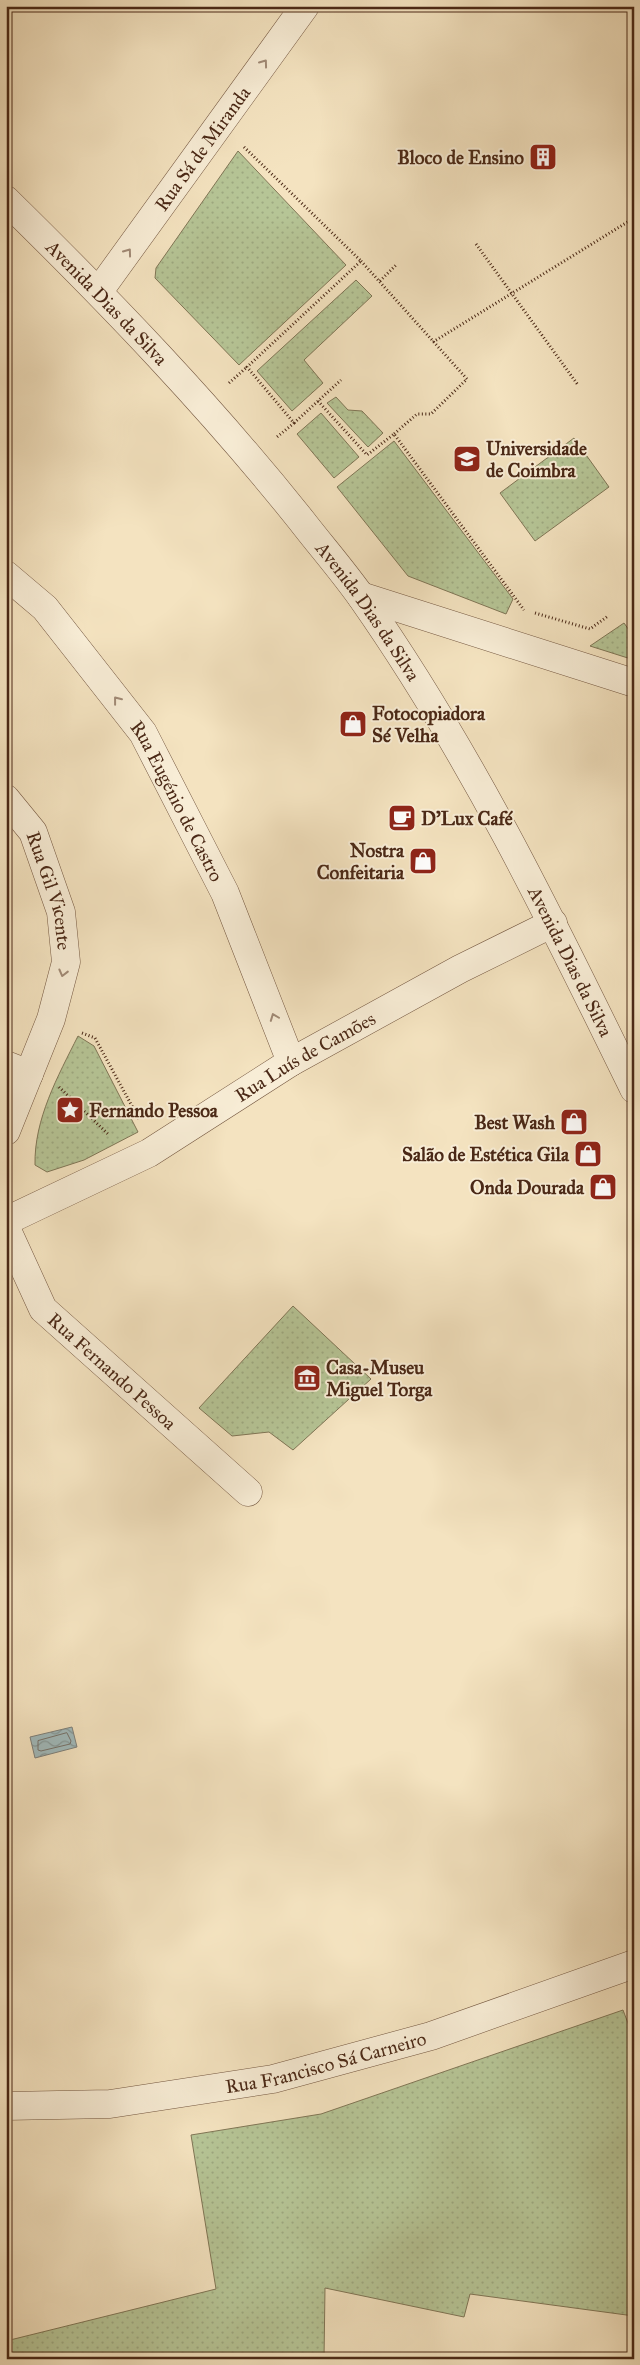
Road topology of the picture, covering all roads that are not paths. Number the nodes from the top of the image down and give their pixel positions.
1 (306, 6) edge
2 (6, 200) edge
3 (99, 291) junction
4 (6, 575) edge
5 (361, 596) junction
6 (634, 683) edge
7 (6, 799) edge
8 (553, 923) junction
9 (291, 1062) junction
10 (18, 1070) edge
11 (634, 1089) edge
12 (6, 1130) edge
13 (6, 1221) edge
14 (6, 1228) edge
15 (248, 1492) dead end
16 (634, 1964) edge
17 (6, 2106) edge

3 -> 1 street, Rua Sá de Miranda
2 - 3 street, Avenida Dias da Silva
3 - 5 street, Avenida Dias da Silva
9 -> 4 street, Rua Eugénio de Castro
5 - 6 street
5 - 8 street, Avenida Dias da Silva
7 -> 10 street, Rua Gil Vicente
8 - 9 street, Rua Luís de Camões
8 - 11 street, Avenida Dias da Silva
9 - 13 street, Rua Luís de Camões
10 - 12 street, Rua Gil Vicente
14 - 15 street, Rua Fernando Pessoa
16 - 17 street, Rua Francisco Sá Carneiro

